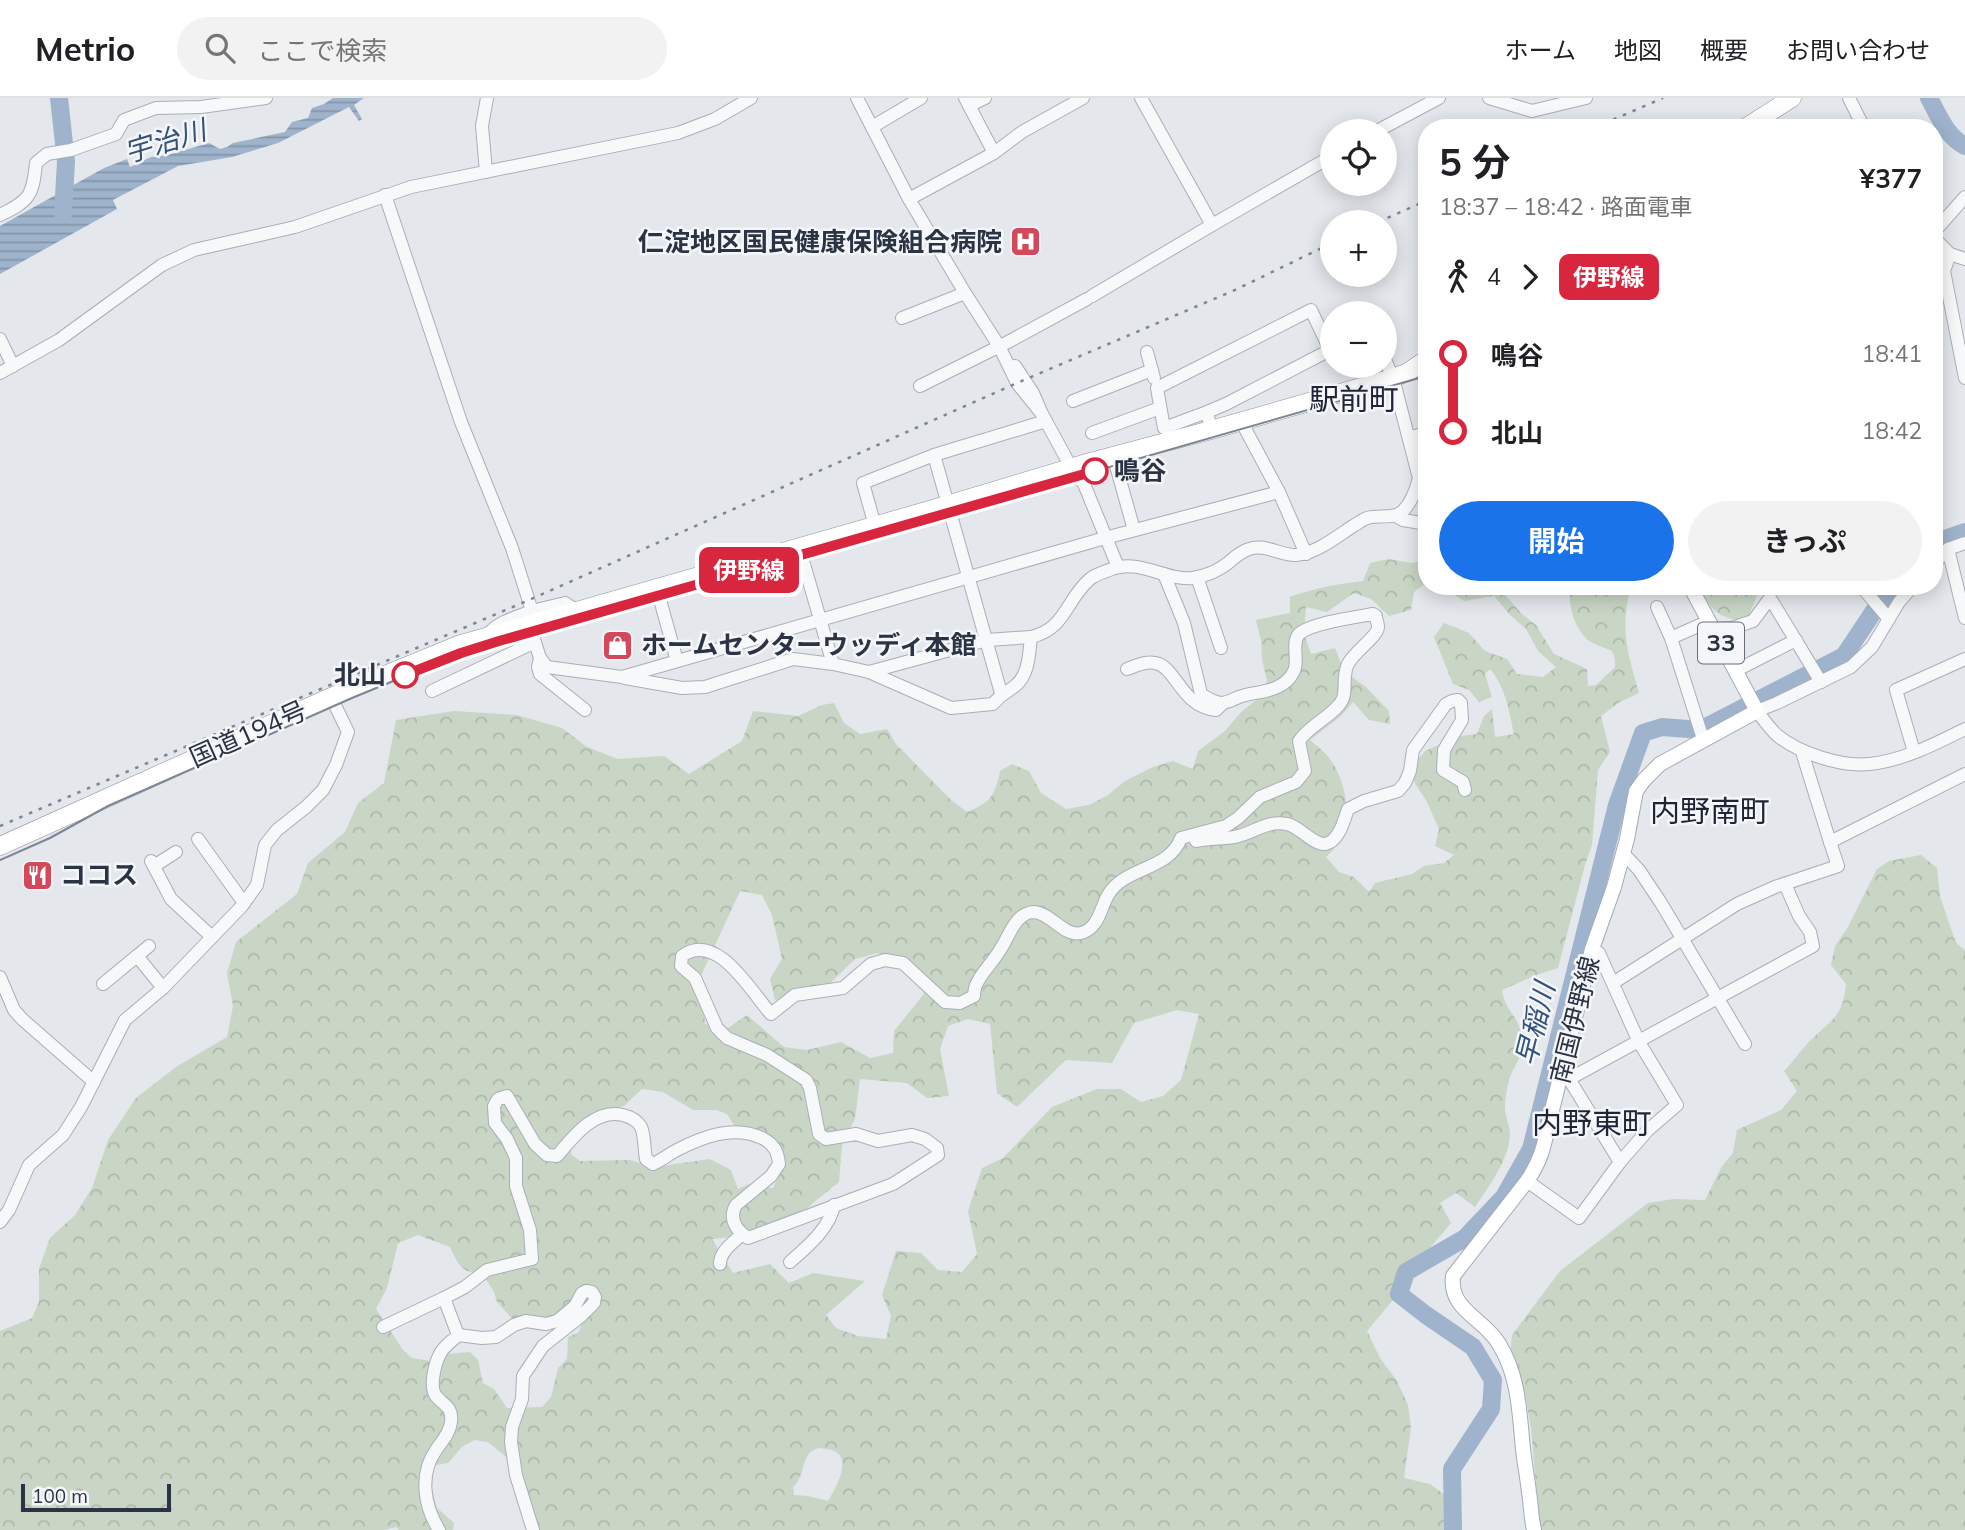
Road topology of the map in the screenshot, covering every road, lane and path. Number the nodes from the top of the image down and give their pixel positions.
1 (266, 98) edge
2 (487, 98) edge
3 (751, 98) edge
4 (857, 98) edge
5 (921, 98) edge
6 (985, 98) edge
7 (1083, 98) edge
8 (1141, 98) edge
9 (1439, 98) edge
10 (1489, 98) edge
11 (1586, 98) edge
12 (1792, 98) edge
13 (1849, 98) edge
14 (967, 102) edge
15 (1068, 102) edge
16 (1549, 102) edge
17 (902, 103) edge
18 (1759, 119) edge
19 (1860, 119) edge
20 (1397, 120) edge
21 (872, 127) junction
22 (994, 153) junction
23 (1320, 163) edge
24 (486, 172) junction
25 (386, 195) junction
26 (1965, 197) edge
27 (909, 199) junction
28 (0, 215) edge
29 (1943, 222) edge
30 (1212, 225) junction
31 (1943, 247) edge
32 (1950, 254) junction
33 (1965, 259) edge
34 (965, 293) junction
35 (902, 318) dead end
36 (1320, 328) edge
37 (0, 339) edge
38 (999, 347) junction
39 (1147, 352) dead end
40 (1320, 355) edge
41 (13, 366) junction
42 (1418, 367) edge
43 (1152, 370) junction
44 (0, 373) edge
45 (1965, 373) edge
46 (1397, 376) edge
47 (1393, 378) joint
48 (920, 386) dead end
49 (1157, 388) junction
50 (1073, 401) dead end
51 (1160, 408) junction
52 (1044, 418) junction
53 (1209, 421) junction
54 (1241, 421) junction
55 (1092, 433) dead end
56 (1418, 435) edge
57 (1418, 453) edge
58 (934, 455) junction
59 (1113, 455) junction
60 (1071, 467) junction
61 (1418, 469) edge
62 (1279, 492) junction
63 (1418, 493) edge
64 (947, 505) junction
65 (1396, 516) junction
66 (1418, 522) edge
67 (875, 526) junction
68 (1134, 530) junction
69 (1105, 538) junction
70 (1965, 543) edge
71 (799, 547) junction
72 (1253, 547) junction
73 (1948, 550) junction
74 (1306, 554) junction
75 (1943, 555) edge
76 (1282, 563) dead end
77 (1118, 567) junction
78 (1164, 574) junction
79 (1197, 577) junction
80 (968, 579) junction
81 (657, 589) junction
82 (1695, 595) edge
83 (1869, 595) edge
84 (1905, 595) edge
85 (1963, 603) edge
86 (1657, 607) dead end
87 (530, 617) junction
88 (1965, 618) edge
89 (1889, 619) junction
90 (821, 621) junction
91 (1711, 625) junction
92 (1031, 638) junction
93 (1671, 638) junction
94 (987, 640) junction
95 (1796, 640) junction
96 (535, 642) junction
97 (1221, 648) dead end
98 (540, 659) junction
99 (1965, 659) edge
100 (677, 661) junction
101 (833, 664) junction
102 (1127, 669) dead end
103 (1735, 671) junction
104 (869, 672) junction
105 (622, 677) junction
106 (1821, 682) junction
107 (432, 691) dead end
108 (1001, 694) junction
109 (331, 697) junction
110 (1223, 703) junction
111 (1754, 706) junction
112 (585, 710) dead end
113 (1965, 729) edge
114 (1703, 739) junction
115 (1802, 752) junction
116 (1914, 752) junction
117 (1965, 774) edge
118 (1465, 790) dead end
119 (198, 839) dead end
120 (1830, 842) junction
121 (0, 846) edge
122 (1177, 849) junction
123 (176, 852) dead end
124 (1623, 853) junction
125 (1785, 884) junction
126 (244, 903) junction
127 (212, 937) junction
128 (1682, 939) junction
129 (149, 946) dead end
130 (1592, 949) junction
131 (137, 956) junction
132 (1, 980) edge
133 (1613, 983) junction
134 (103, 984) dead end
135 (163, 988) junction
136 (1718, 998) junction
137 (1639, 1042) junction
138 (1745, 1044) dead end
139 (1565, 1078) junction
140 (94, 1082) junction
141 (1620, 1162) junction
142 (1527, 1181) junction
143 (834, 1205) junction
144 (0, 1222) edge
145 (743, 1234) junction
146 (790, 1262) dead end
147 (720, 1264) dead end
148 (444, 1298) junction
149 (383, 1327) dead end
150 (458, 1335) junction
151 (439, 1530) edge
152 (533, 1530) edge
153 (1534, 1530) edge

1 - 28 street
2 - 24 street
3 - 24 street
4 - 21 street
5 - 17 street
6 - 14 street
7 - 15 street
8 - 30 street
9 - 20 street
10 - 16 street
11 - 16 street
12 - 18 highway
13 - 19 street
14 - 22 street
15 - 22 street
17 - 21 street
21 - 27 street
22 - 27 street
23 - 30 street
24 - 25 street
25 - 41 street
25 - 87 street
26 - 29 street
27 - 34 street
30 - 38 street
31 - 32 street
32 - 33 street
32 - 45 street
34 - 35 street
34 - 38 street
36 - 49 street
37 - 41 street
38 - 48 street
38 - 52 street
39 - 43 street
40 - 53 street
41 - 44 street
42 - 46 highway, 国道194号
43 - 49 street
43 - 50 street
47 - 54 highway, 国道194号
47 - 61 street
49 - 51 street
51 - 53 street
51 - 55 street
52 - 58 street
52 - 60 street
53 - 54 highway, 国道194号
53 - 59 highway, 国道194号
54 - 62 street
56 - 57 street
58 - 64 street
58 - 67 street
59 - 60 highway, 国道194号
59 - 68 street
60 - 64 highway, 国道194号
60 - 69 street
62 - 68 street
62 - 74 street
63 - 65 street
64 - 67 highway, 国道194号
64 - 80 street
65 - 66 street
65 - 74 street
67 - 71 highway, 国道194号
68 - 69 street
69 - 77 street
69 - 80 street
70 - 73 street
71 - 81 highway, 国道194号
71 - 90 street
72 - 74 street
72 - 76 street
72 - 79 street
73 - 75 street
73 - 85 street
77 - 78 street
77 - 92 street
78 - 79 street
78 - 110 street
79 - 97 street
80 - 90 street
80 - 94 street
81 - 87 highway, 国道194号
81 - 100 street
82 - 91 main road, 33
83 - 89 street
84 - 89 street
85 - 88 street
86 - 93 street
87 - 96 street
87 - 109 highway, 国道194号
89 - 106 street
90 - 100 street
90 - 101 street
91 - 93 street
91 - 95 street
91 - 103 main road, 33
92 - 94 street
92 - 108 street
93 - 114 street
94 - 104 street
94 - 108 street
95 - 103 street
95 - 106 street
96 - 98 street
96 - 107 street
98 - 105 street
98 - 112 street
99 - 116 street
100 - 105 street
101 - 104 street
101 - 105 street
102 - 110 street
103 - 111 main road, 33
104 - 108 street
106 - 111 street
109 - 121 highway, 国道194号
109 - 126 street
110 - 122 street
111 - 114 main road, 南国伊野線
111 - 115 street
113 - 116 street
114 - 124 main road, 南国伊野線
115 - 116 street
115 - 120 street
117 - 120 street
118 - 122 street
119 - 126 street
120 - 125 street
122 - 143 street
123 - 127 street
124 - 128 street
124 - 130 main road, 南国伊野線
125 - 128 street
125 - 136 street
126 - 127 street
127 - 135 street
128 - 133 street
128 - 136 street
129 - 131 street
130 - 133 street
130 - 139 main road, 南国伊野線
131 - 134 street
131 - 135 street
132 - 140 street
133 - 137 street
135 - 140 street
136 - 137 street
136 - 138 street
137 - 139 street
137 - 141 street
139 - 141 street
139 - 142 main road, 南国伊野線
140 - 144 street
141 - 142 street
142 - 153 main road, 南国伊野線
143 - 145 street
143 - 146 street
145 - 147 street
145 - 148 street
148 - 149 street
148 - 150 street
150 - 151 street
150 - 152 street

